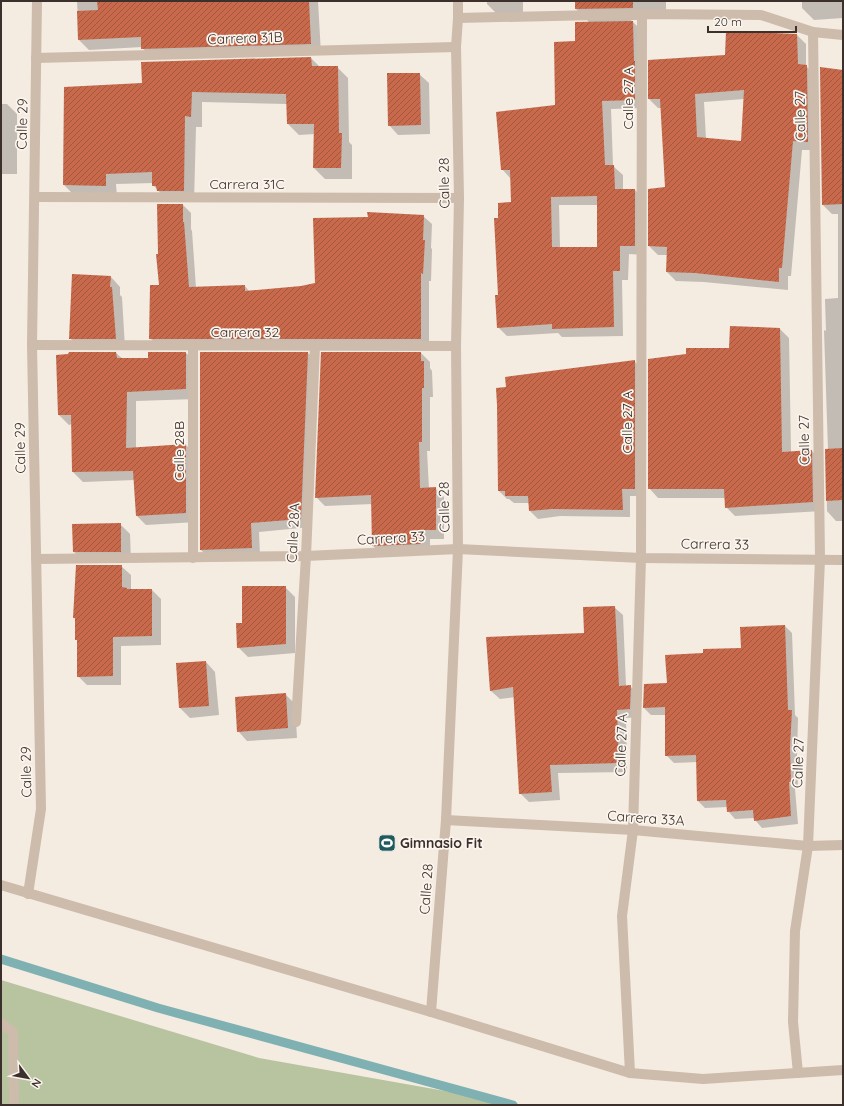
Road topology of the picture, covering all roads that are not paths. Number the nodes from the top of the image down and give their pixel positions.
1 (37, 1) edge
2 (458, 1) edge
3 (642, 14) junction
4 (458, 18) junction
5 (813, 32) junction
6 (843, 35) edge
7 (456, 47) junction
8 (36, 58) junction
9 (35, 197) junction
10 (459, 198) junction
11 (32, 345) junction
12 (193, 345) junction
13 (315, 346) junction
14 (456, 346) junction
15 (458, 549) junction
16 (306, 556) junction
17 (193, 558) junction
18 (641, 558) junction
19 (36, 559) junction
20 (820, 559) junction
21 (843, 560) edge
22 (296, 722) dead end
23 (446, 820) junction
24 (633, 830) junction
25 (843, 845) edge
26 (808, 846) junction
27 (1, 885) edge
28 (28, 894) junction
29 (431, 1012) junction
30 (1, 1023) edge
31 (843, 1070) edge
32 (630, 1073) junction
33 (798, 1073) junction
34 (14, 1105) edge

1 - 8 street, Calle 29
2 - 4 street, Calle 28
3 - 4 street
3 - 5 street
3 - 18 street, Calle 27 A
4 - 7 street, Calle 28
5 - 6 street
5 - 20 street, Calle 27
7 - 8 street, Carrera 31B
7 - 10 street, Calle 28
8 - 9 street, Calle 29
9 - 10 street, Carrera 31C
9 - 11 street, Calle 29
10 - 14 street, Calle 28
11 - 12 street, Carrera 32
11 - 19 street, Calle 29
12 - 13 street, Carrera 32
12 - 17 street, Calle 28B
13 - 14 street, Carrera 32
13 - 16 street, Calle 28A
14 - 15 street, Calle 28
15 - 16 street, Carrera 33
15 - 18 street, Carrera 33
15 - 23 street, Calle 28
16 - 17 street, Carrera 33
16 - 22 street, Calle 28A
17 - 19 street, Carrera 33
18 - 20 street, Carrera 33
18 - 24 street, Calle 27 A
19 - 28 street, Calle 29
20 - 21 street, Carrera 33
20 - 26 street, Calle 27
23 - 24 street, Carrera 33A
23 - 29 street, Calle 28
24 - 26 street, Carrera 33A
24 - 32 street, Calle 27 A
25 - 26 street, Carrera 33A
26 - 33 street, Calle 27
27 - 28 street
28 - 29 street
29 - 32 street
30 - 34 street
31 - 33 street
32 - 33 street

